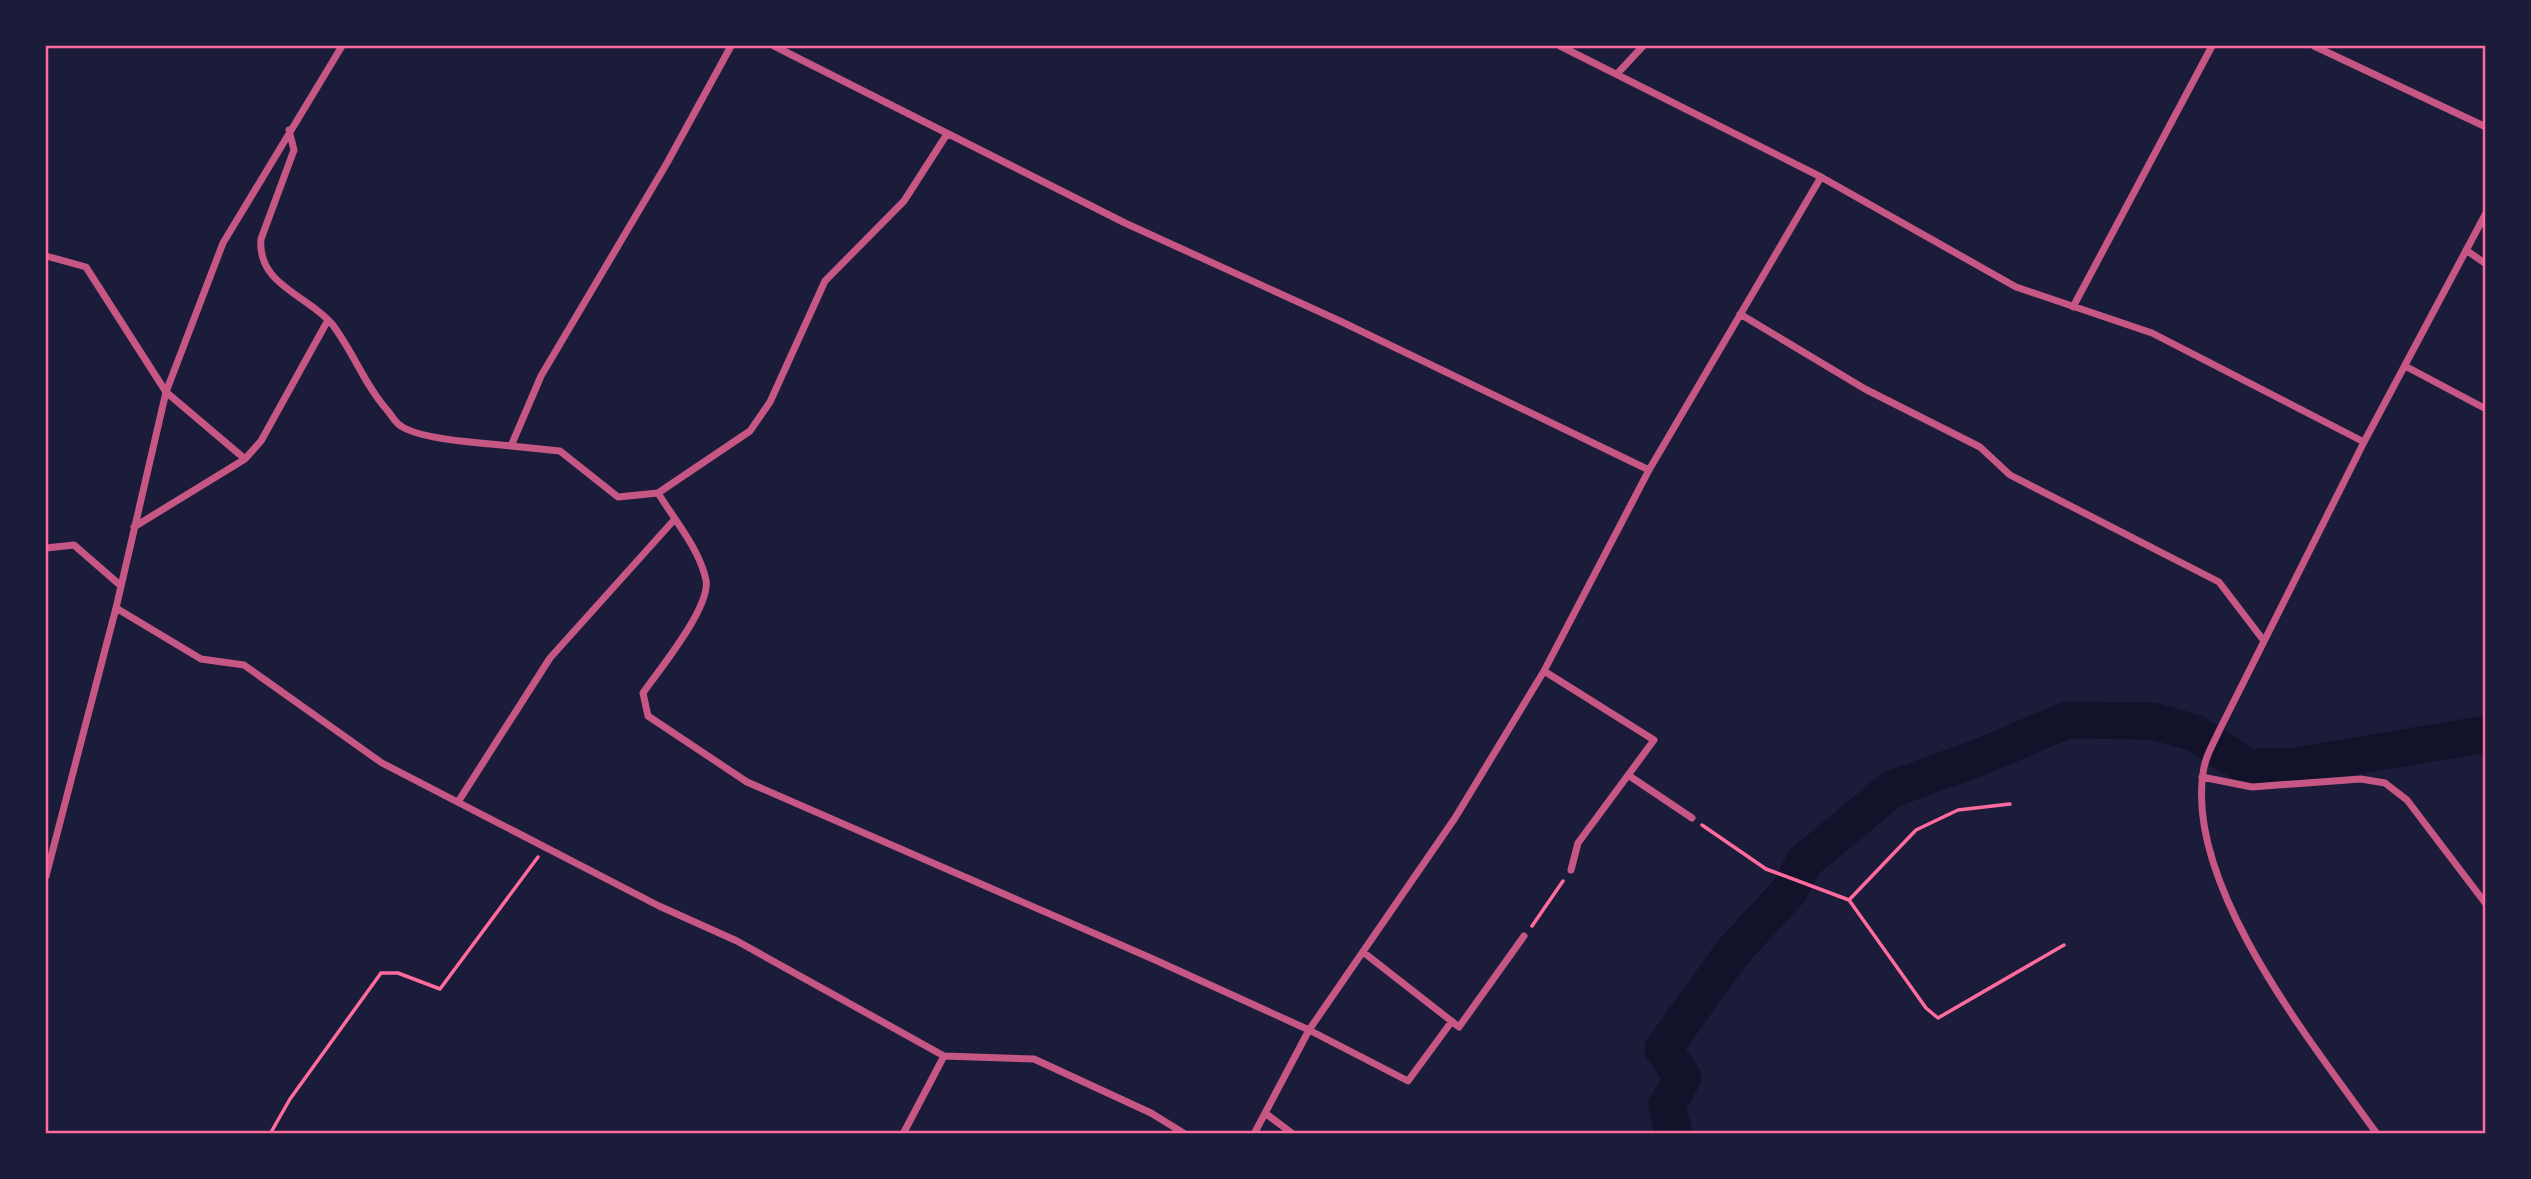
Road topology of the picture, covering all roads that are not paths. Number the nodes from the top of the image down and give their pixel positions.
1 (342, 46) edge
2 (731, 46) edge
3 (774, 46) edge
4 (1560, 46) edge
5 (1643, 46) edge
6 (2212, 46) edge
7 (2314, 46) edge
8 (1617, 74) junction
9 (2486, 127) edge
10 (289, 130) junction
11 (947, 135) junction
12 (1821, 177) junction
13 (2486, 213) edge
14 (2466, 250) junction
15 (46, 256) edge
16 (2486, 264) edge
17 (2073, 307) junction
18 (1740, 314) junction
19 (328, 320) junction
20 (2405, 366) junction
21 (166, 392) junction
22 (2486, 409) edge
23 (2364, 442) junction
24 (511, 446) junction
25 (245, 459) junction
26 (1649, 470) junction
27 (659, 493) junction
28 (674, 520) junction
29 (134, 527) junction
30 (46, 548) edge
31 (120, 585) junction
32 (116, 608) junction
33 (2264, 642) junction
34 (1544, 671) junction
35 (1628, 775) junction
36 (2202, 777) junction
37 (458, 802) junction
38 (1692, 818) road end
39 (1571, 870) road end
40 (46, 876) edge
41 (2486, 904) edge
42 (1524, 936) road end
43 (1363, 952) junction
44 (1452, 1021) junction
45 (1309, 1030) junction
46 (944, 1056) junction
47 (1265, 1113) junction
48 (904, 1133) edge
49 (1185, 1133) edge
50 (1254, 1133) edge
51 (1293, 1133) edge
52 (2377, 1133) edge

1 - 10 street
2 - 24 street
3 - 11 street
4 - 8 street
5 - 8 street
6 - 17 street
7 - 9 street
8 - 12 street
10 - 19 street
10 - 21 street
11 - 26 street
11 - 27 street
12 - 17 street
12 - 18 street
13 - 14 street
14 - 16 street
14 - 20 street
15 - 21 street
17 - 23 street
18 - 26 street
18 - 33 street
19 - 24 street
19 - 25 street
20 - 22 street
20 - 23 street
21 - 25 street
21 - 29 street
23 - 33 street
24 - 27 street
25 - 29 street
26 - 34 street
27 - 28 street
28 - 37 street
28 - 45 street
29 - 31 street
30 - 31 street
31 - 32 street
32 - 37 street
32 - 40 street
33 - 36 street
34 - 35 street
34 - 43 street
35 - 38 street
35 - 39 street
36 - 41 street
36 - 52 street
37 - 46 street
42 - 44 street
43 - 44 street
43 - 45 street
44 - 45 street
45 - 47 street
46 - 48 street
46 - 49 street
47 - 50 street
47 - 51 street

